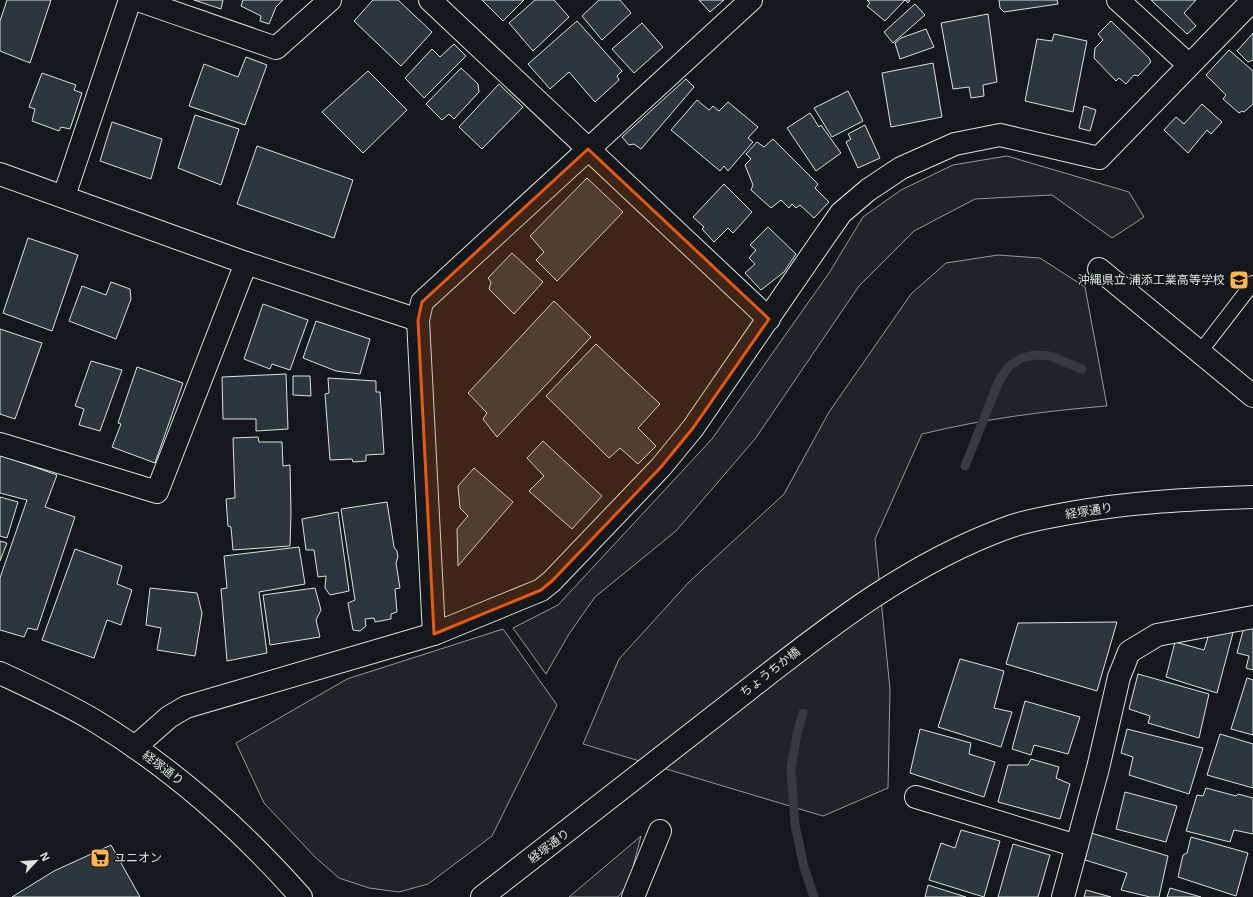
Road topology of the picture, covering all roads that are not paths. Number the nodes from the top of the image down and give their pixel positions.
1 (130, 0) edge
2 (138, 0) edge
3 (330, 0) edge
4 (430, 0) edge
5 (751, 0) edge
6 (1118, 0) edge
7 (1253, 0) edge
8 (1189, 65) junction
9 (588, 148) junction
10 (0, 174) edge
11 (64, 196) junction
12 (246, 263) junction
13 (1099, 269) dead end
14 (1253, 282) edge
15 (769, 319) junction
16 (418, 320) junction
17 (1200, 352) junction
18 (1253, 396) edge
19 (0, 444) edge
20 (1253, 497) edge
21 (933, 560) joint
22 (1253, 617) edge
23 (434, 634) junction
24 (0, 673) edge
25 (135, 747) junction
26 (615, 796) joint
27 (916, 797) dead end
28 (660, 831) dead end
29 (1077, 846) junction
30 (301, 897) edge
31 (482, 897) edge
32 (633, 897) edge
33 (1063, 897) edge

1 - 11 street
2 - 3 street
4 - 9 street
5 - 9 street
6 - 8 street
7 - 8 street
8 - 15 street
9 - 15 street
9 - 16 street
10 - 11 street
11 - 12 street
12 - 16 street
12 - 19 street
13 - 17 street
14 - 17 lane
15 - 23 street
16 - 23 street
17 - 18 street
20 - 21 street, 経塚通り
21 - 26 street, ちょうちか橋
22 - 29 street
23 - 25 street
24 - 25 street, 経塚通り
25 - 30 street, 経塚通り
26 - 31 street, 経塚通り
27 - 29 street
28 - 32 street
29 - 33 street

